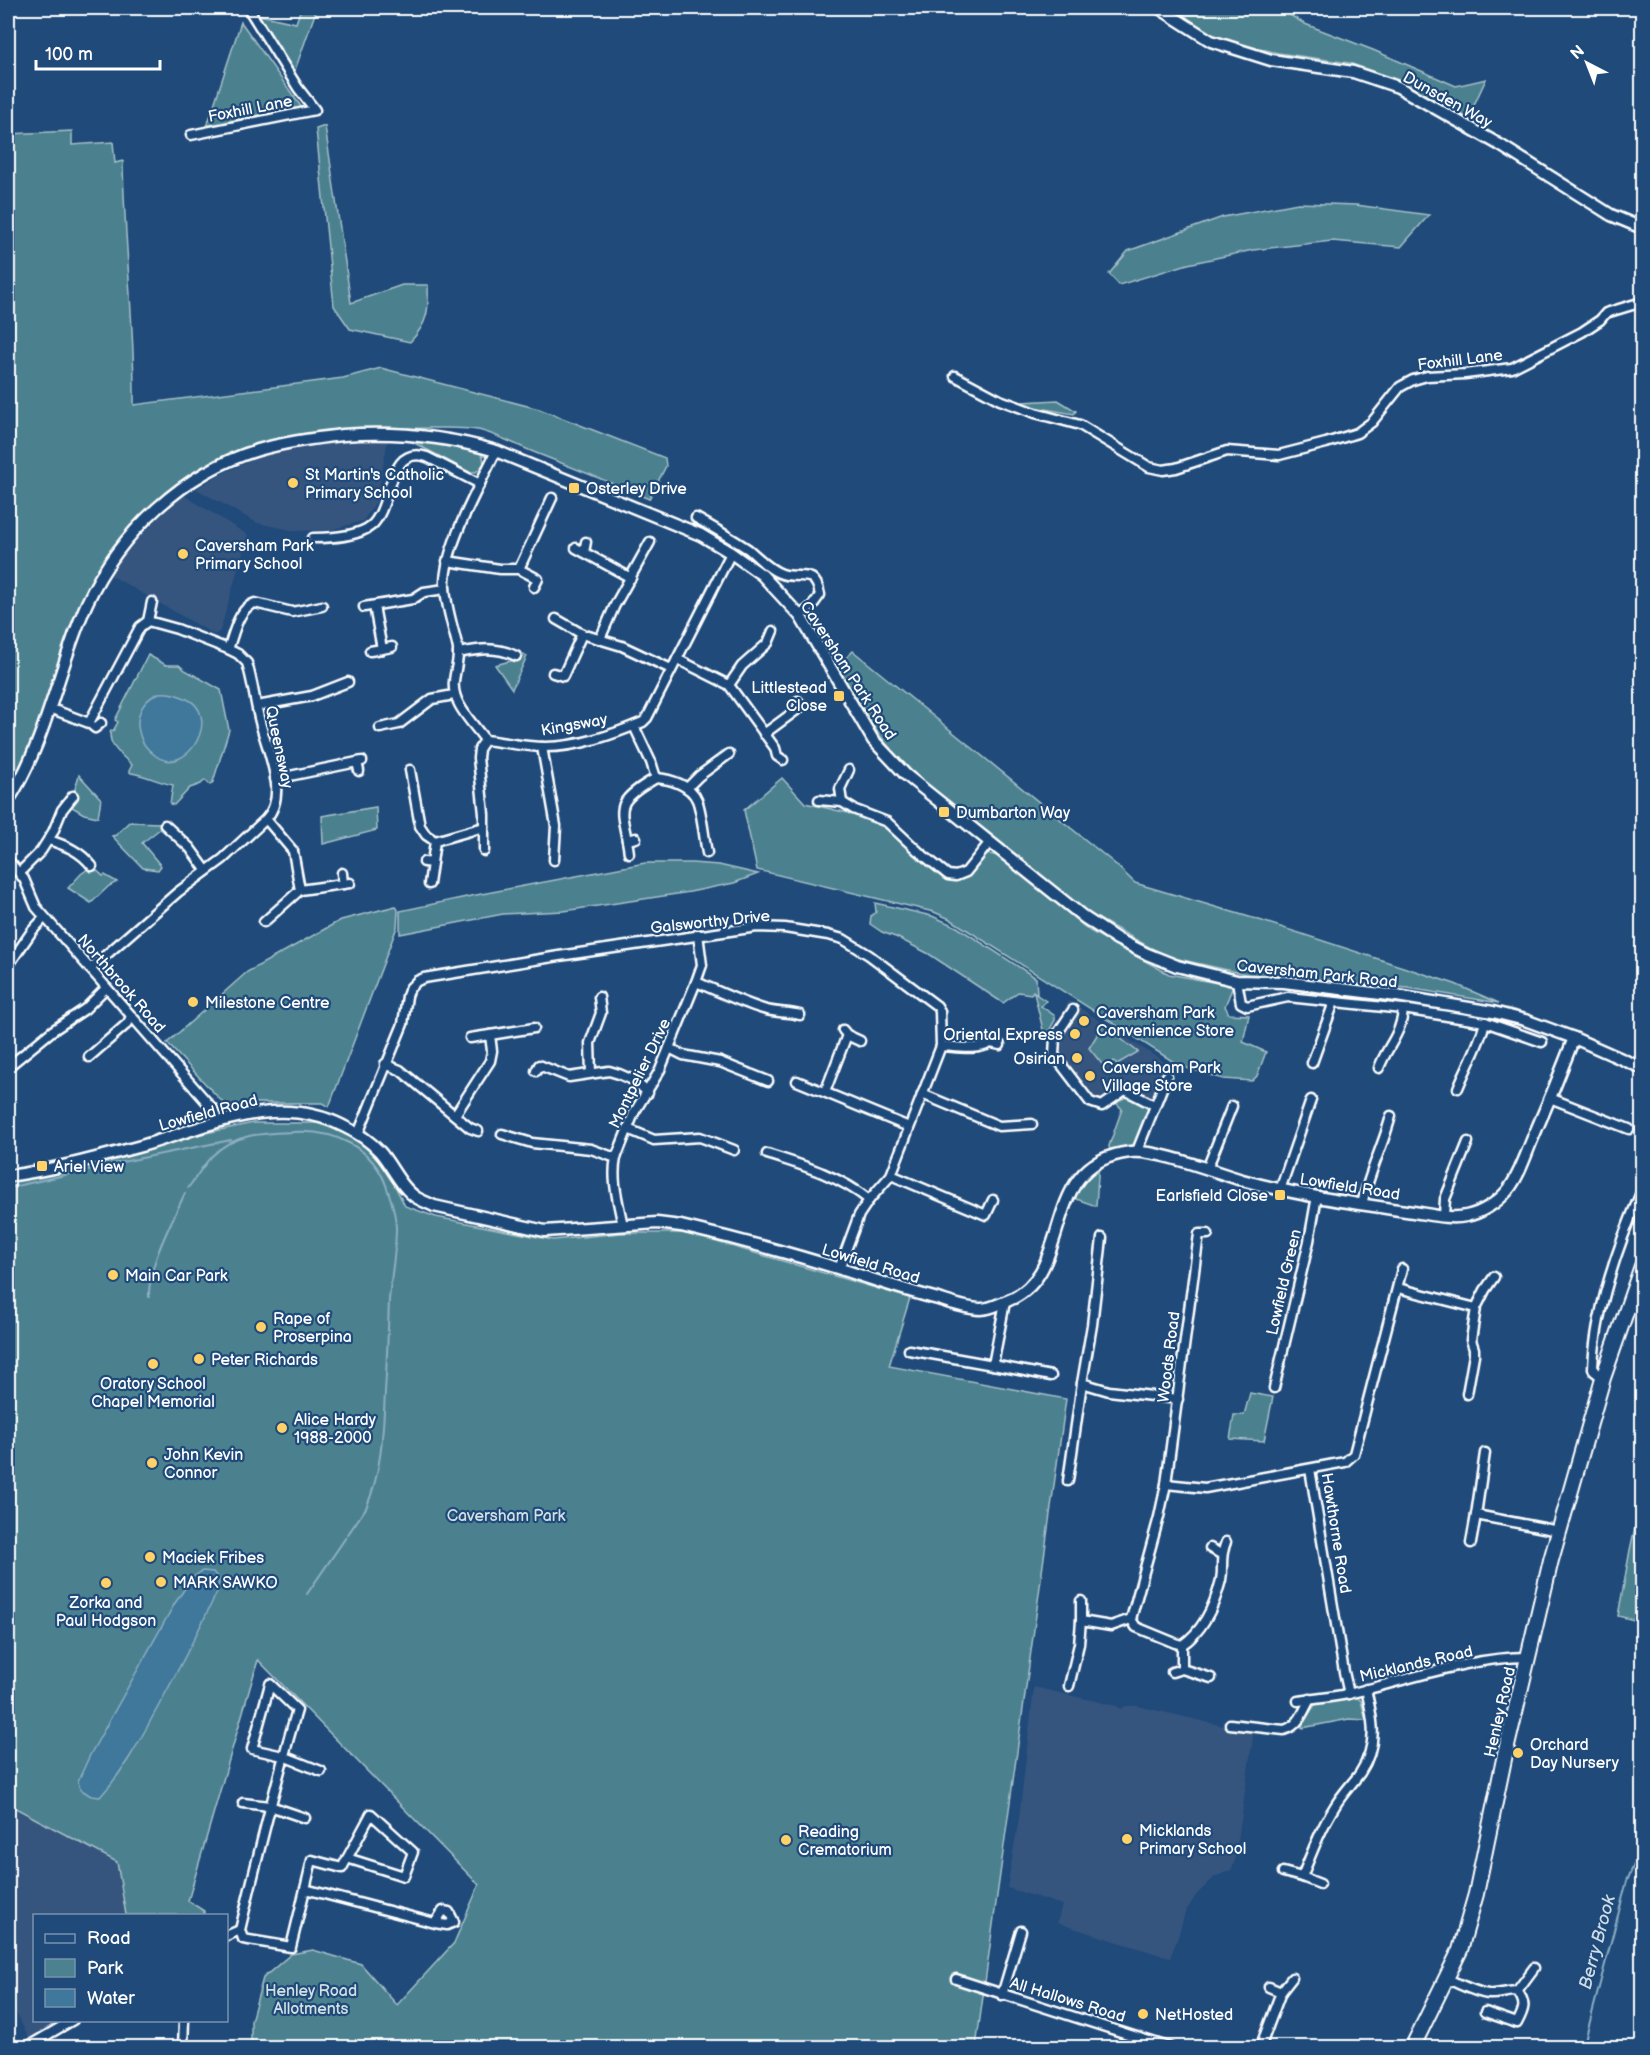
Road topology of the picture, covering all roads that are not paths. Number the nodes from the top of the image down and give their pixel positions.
1 (248, 8) edge
2 (1159, 8) edge
3 (191, 135) dead end
4 (1642, 228) edge
5 (1642, 302) edge
6 (955, 376) dead end
7 (496, 451) junction
8 (480, 484) junction
9 (552, 498) dead end
10 (701, 519) dead end
11 (313, 538) dead end
12 (586, 542) dead end
13 (651, 542) dead end
14 (731, 553) junction
15 (447, 561) junction
16 (519, 569) junction
17 (631, 578) junction
18 (539, 582) dead end
19 (445, 589) junction
20 (152, 602) dead end
21 (322, 606) dead end
22 (374, 606) junction
23 (364, 608) dead end
24 (800, 616) junction
25 (556, 619) dead end
26 (148, 621) junction
27 (773, 631) dead end
28 (582, 634) junction
29 (600, 639) junction
30 (392, 647) dead end
31 (228, 649) junction
32 (382, 649) junction
33 (370, 651) dead end
34 (458, 653) junction
35 (516, 656) dead end
36 (677, 659) junction
37 (671, 669) junction
38 (553, 673) dead end
39 (729, 685) junction
40 (342, 686) dead end
41 (454, 695) junction
42 (257, 706) junction
43 (802, 706) dead end
44 (49, 708) junction
45 (95, 724) junction
46 (634, 726) junction
47 (381, 728) dead end
48 (764, 734) junction
49 (103, 736) dead end
50 (485, 740) junction
51 (542, 747) junction
52 (729, 754) dead end
53 (783, 760) dead end
54 (360, 764) dead end
55 (410, 770) dead end
56 (849, 770) dead end
57 (656, 778) junction
58 (275, 779) junction
59 (687, 788) junction
60 (73, 796) dead end
61 (819, 800) dead end
62 (8, 801) edge
63 (842, 802) junction
64 (266, 819) junction
65 (165, 825) dead end
66 (484, 827) junction
67 (49, 840) junction
68 (435, 841) junction
69 (989, 843) junction
70 (709, 847) dead end
71 (484, 851) dead end
72 (629, 853) dead end
73 (554, 861) dead end
74 (9, 864) edge
75 (92, 866) dead end
76 (207, 870) junction
77 (18, 873) junction
78 (342, 873) dead end
79 (429, 884) dead end
80 (300, 890) junction
81 (45, 918) junction
82 (264, 922) dead end
83 (698, 934) junction
84 (8, 966) edge
85 (90, 969) junction
86 (1238, 981) junction
87 (696, 982) junction
88 (106, 988) junction
89 (599, 997) dead end
90 (1334, 1002) junction
91 (1403, 1009) junction
92 (1073, 1010) dead end
93 (800, 1015) dead end
94 (131, 1016) junction
95 (1485, 1022) junction
96 (534, 1028) dead end
97 (490, 1035) junction
98 (470, 1038) dead end
99 (1574, 1038) junction
100 (860, 1041) dead end
101 (1542, 1042) dead end
102 (1000, 1045) dead end
103 (941, 1046) junction
104 (669, 1048) junction
105 (89, 1057) dead end
106 (1312, 1063) dead end
107 (385, 1064) junction
108 (539, 1065) dead end
109 (8, 1067) edge
110 (1379, 1068) dead end
111 (1642, 1068) edge
112 (591, 1073) junction
113 (1167, 1076) dead end
114 (768, 1081) dead end
115 (797, 1081) dead end
116 (1458, 1088) dead end
117 (825, 1092) junction
118 (648, 1093) junction
119 (922, 1094) junction
120 (1550, 1098) junction
121 (1311, 1100) dead end
122 (1154, 1105) junction
123 (1232, 1106) dead end
124 (455, 1115) junction
125 (1391, 1116) dead end
126 (218, 1122) junction
127 (1032, 1124) dead end
128 (909, 1127) junction
129 (628, 1129) junction
130 (1629, 1129) dead end
131 (478, 1131) dead end
132 (358, 1134) junction
133 (502, 1134) dead end
134 (1468, 1142) dead end
135 (734, 1150) dead end
136 (1137, 1151) junction
137 (766, 1154) dead end
138 (616, 1158) junction
139 (1207, 1170) junction
140 (891, 1175) junction
141 (8, 1176) edge
142 (1280, 1190) junction
143 (1642, 1190) edge
144 (1317, 1196) junction
145 (869, 1200) junction
146 (993, 1200) dead end
147 (1362, 1205) junction
148 (1444, 1216) junction
149 (623, 1226) junction
150 (1200, 1234) dead end
151 (1102, 1238) dead end
152 (1642, 1266) edge
153 (839, 1269) junction
154 (1402, 1269) dead end
155 (1494, 1278) dead end
156 (1398, 1288) junction
157 (1005, 1302) junction
158 (1476, 1308) junction
159 (909, 1350) dead end
160 (993, 1365) junction
161 (1277, 1375) junction
162 (1051, 1376) dead end
163 (1288, 1377) dead end
164 (1603, 1378) junction
165 (1082, 1383) junction
166 (1274, 1388) dead end
167 (1467, 1394) dead end
168 (1178, 1399) junction
169 (1485, 1453) dead end
170 (1310, 1469) junction
171 (1068, 1481) dead end
172 (1166, 1484) junction
173 (1476, 1515) junction
174 (1560, 1531) junction
175 (1226, 1542) dead end
176 (1471, 1543) dead end
177 (1210, 1548) dead end
178 (1221, 1554) junction
179 (1081, 1601) dead end
180 (1131, 1619) junction
181 (1082, 1621) junction
182 (1182, 1645) junction
183 (1528, 1658) junction
184 (1182, 1668) junction
185 (1172, 1672) dead end
186 (1211, 1678) dead end
187 (1069, 1686) dead end
188 (1366, 1689) junction
189 (1349, 1694) junction
190 (1310, 1699) junction
191 (1298, 1701) dead end
192 (1230, 1724) dead end
193 (283, 1756) junction
194 (321, 1771) dead end
195 (243, 1803) dead end
196 (270, 1806) junction
197 (305, 1818) dead end
198 (347, 1858) junction
199 (1283, 1872) dead end
200 (1302, 1877) junction
201 (1320, 1884) dead end
202 (305, 1889) junction
203 (435, 1923) dead end
204 (240, 1930) junction
205 (1021, 1931) dead end
206 (228, 1935) edge
207 (1534, 1968) dead end
208 (1292, 1978) dead end
209 (956, 1979) dead end
210 (1447, 1979) junction
211 (1269, 1987) dead end
212 (1517, 1991) junction
213 (1281, 1992) junction
214 (1002, 1995) junction
215 (1485, 2012) dead end
216 (70, 2022) edge
217 (184, 2022) edge
218 (25, 2048) edge
219 (183, 2048) edge
220 (1171, 2048) edge
221 (1260, 2048) edge
222 (1412, 2048) edge

1 - 3 street, Foxhill Lane
2 - 4 street, Dunsden Way
5 - 6 street, Foxhill Lane
7 - 8 street
7 - 14 street, Caversham Park Road
7 - 44 street, Caversham Park Road
8 - 11 street
8 - 15 street
9 - 16 street
10 - 24 street
12 - 17 street
13 - 17 street
14 - 24 street, Caversham Park Road
14 - 36 street, Kingsway
15 - 16 street
15 - 19 street
16 - 18 street
17 - 29 street
19 - 22 street
19 - 34 street
20 - 26 street
21 - 31 street
22 - 23 street
22 - 32 street
24 - 69 street, Caversham Park Road
25 - 28 street
26 - 31 street, Queensway
26 - 45 street
27 - 39 street
28 - 29 street
28 - 38 street
29 - 37 street
30 - 32 street
31 - 42 street, Queensway
32 - 33 street
34 - 35 street
34 - 41 street
36 - 37 street, Kingsway
36 - 39 street
37 - 46 street, Kingsway
39 - 48 street
40 - 42 street
41 - 47 street
41 - 50 street
42 - 58 street, Queensway
43 - 48 street
44 - 45 street
44 - 62 street, Caversham Park Road
45 - 49 street
46 - 51 street, Kingsway
46 - 57 street
48 - 53 street
50 - 51 street, Kingsway
50 - 66 street
51 - 73 street
52 - 59 street
54 - 58 street
55 - 68 street
56 - 63 street
57 - 59 street
57 - 72 street
58 - 64 street, Queensway
59 - 70 street
60 - 67 street
61 - 63 street
63 - 69 street
64 - 76 street, Queensway
64 - 80 street
65 - 76 street
66 - 68 street
66 - 71 street
67 - 75 street
67 - 77 street
68 - 79 street
69 - 86 street, Caversham Park Road
74 - 77 street, Northbrook Road
76 - 85 street, Queensway
77 - 81 street, Northbrook Road
78 - 80 street
80 - 82 street
81 - 84 street
81 - 85 street, Northbrook Road
83 - 87 street, Montpelier Drive
83 - 103 street, Galsworthy Drive
83 - 107 street, Galsworthy Drive
85 - 88 street, Northbrook Road
86 - 90 street
86 - 99 street, Caversham Park Road
87 - 93 street
87 - 104 street, Montpelier Drive
88 - 94 street, Northbrook Road
88 - 109 street
89 - 112 street
90 - 91 street
90 - 106 street
91 - 95 street
91 - 110 street
92 - 122 street
94 - 105 street
94 - 126 street, Northbrook Road
95 - 101 street
95 - 116 street
96 - 97 street
97 - 98 street
97 - 124 street
99 - 111 street, Caversham Park Road
99 - 120 street, Lowfield Road
100 - 117 street
102 - 103 street
103 - 119 street, Galsworthy Drive
104 - 114 street
104 - 118 street, Montpelier Drive
107 - 124 street
107 - 132 street, Galsworthy Drive
108 - 112 street
112 - 118 street
113 - 122 street
115 - 117 street
117 - 128 street
118 - 129 street, Montpelier Drive
119 - 127 street
119 - 128 street, Galsworthy Drive
120 - 130 street
120 - 148 street, Lowfield Road
121 - 142 street
122 - 136 street
123 - 139 street
124 - 131 street
125 - 147 street
126 - 132 street, Lowfield Road
126 - 141 street, Lowfield Road
128 - 140 street, Galsworthy Drive
129 - 135 street
129 - 138 street, Montpelier Drive
132 - 149 street, Lowfield Road
133 - 138 street
134 - 148 street
136 - 139 street, Lowfield Road
136 - 157 street, Lowfield Road
137 - 145 street
138 - 149 street, Montpelier Drive
139 - 142 street, Lowfield Road
140 - 145 street, Galsworthy Drive
140 - 146 street
142 - 144 street, Lowfield Road
143 - 164 street
144 - 147 street, Lowfield Road
144 - 161 street, Lowfield Green
145 - 153 street, Galsworthy Drive
147 - 148 street, Lowfield Road
149 - 153 street, Lowfield Road
150 - 168 street, Woods Road
151 - 165 street
152 - 164 main road, Henley Road
153 - 157 street, Lowfield Road
154 - 156 street, Hawthorne Road
155 - 158 street
156 - 158 street
156 - 170 street, Hawthorne Road
157 - 160 street
158 - 167 street
159 - 160 street
160 - 162 street
161 - 163 street
161 - 166 street, Lowfield Green
164 - 174 main road, Henley Road
165 - 168 street
165 - 171 street
168 - 172 street, Woods Road
169 - 173 street
170 - 172 street
170 - 189 street, Hawthorne Road
172 - 180 street, Woods Road
173 - 174 street
173 - 176 street
174 - 183 main road, Henley Road
175 - 178 street
177 - 178 street
178 - 182 street
179 - 181 street
180 - 181 street
180 - 182 street
181 - 187 street
182 - 184 street
183 - 188 street, Micklands Road
183 - 210 main road, Henley Road
184 - 185 street
184 - 186 street
188 - 189 street, Micklands Road
188 - 200 street
189 - 190 street, Micklands Road
190 - 191 street, Micklands Road
190 - 192 street
193 - 193 street
193 - 194 street
193 - 196 street
195 - 196 street
196 - 197 street
196 - 204 street
198 - 198 street
198 - 202 street
199 - 200 street
200 - 201 street
202 - 203 street
202 - 204 street
204 - 206 street
205 - 214 street
207 - 212 street
208 - 213 street
209 - 214 street, All Hallows Road
210 - 212 street
210 - 222 main road, Henley Road
211 - 213 street
212 - 215 street
213 - 221 street
214 - 220 street, All Hallows Road
216 - 218 street
217 - 219 street

